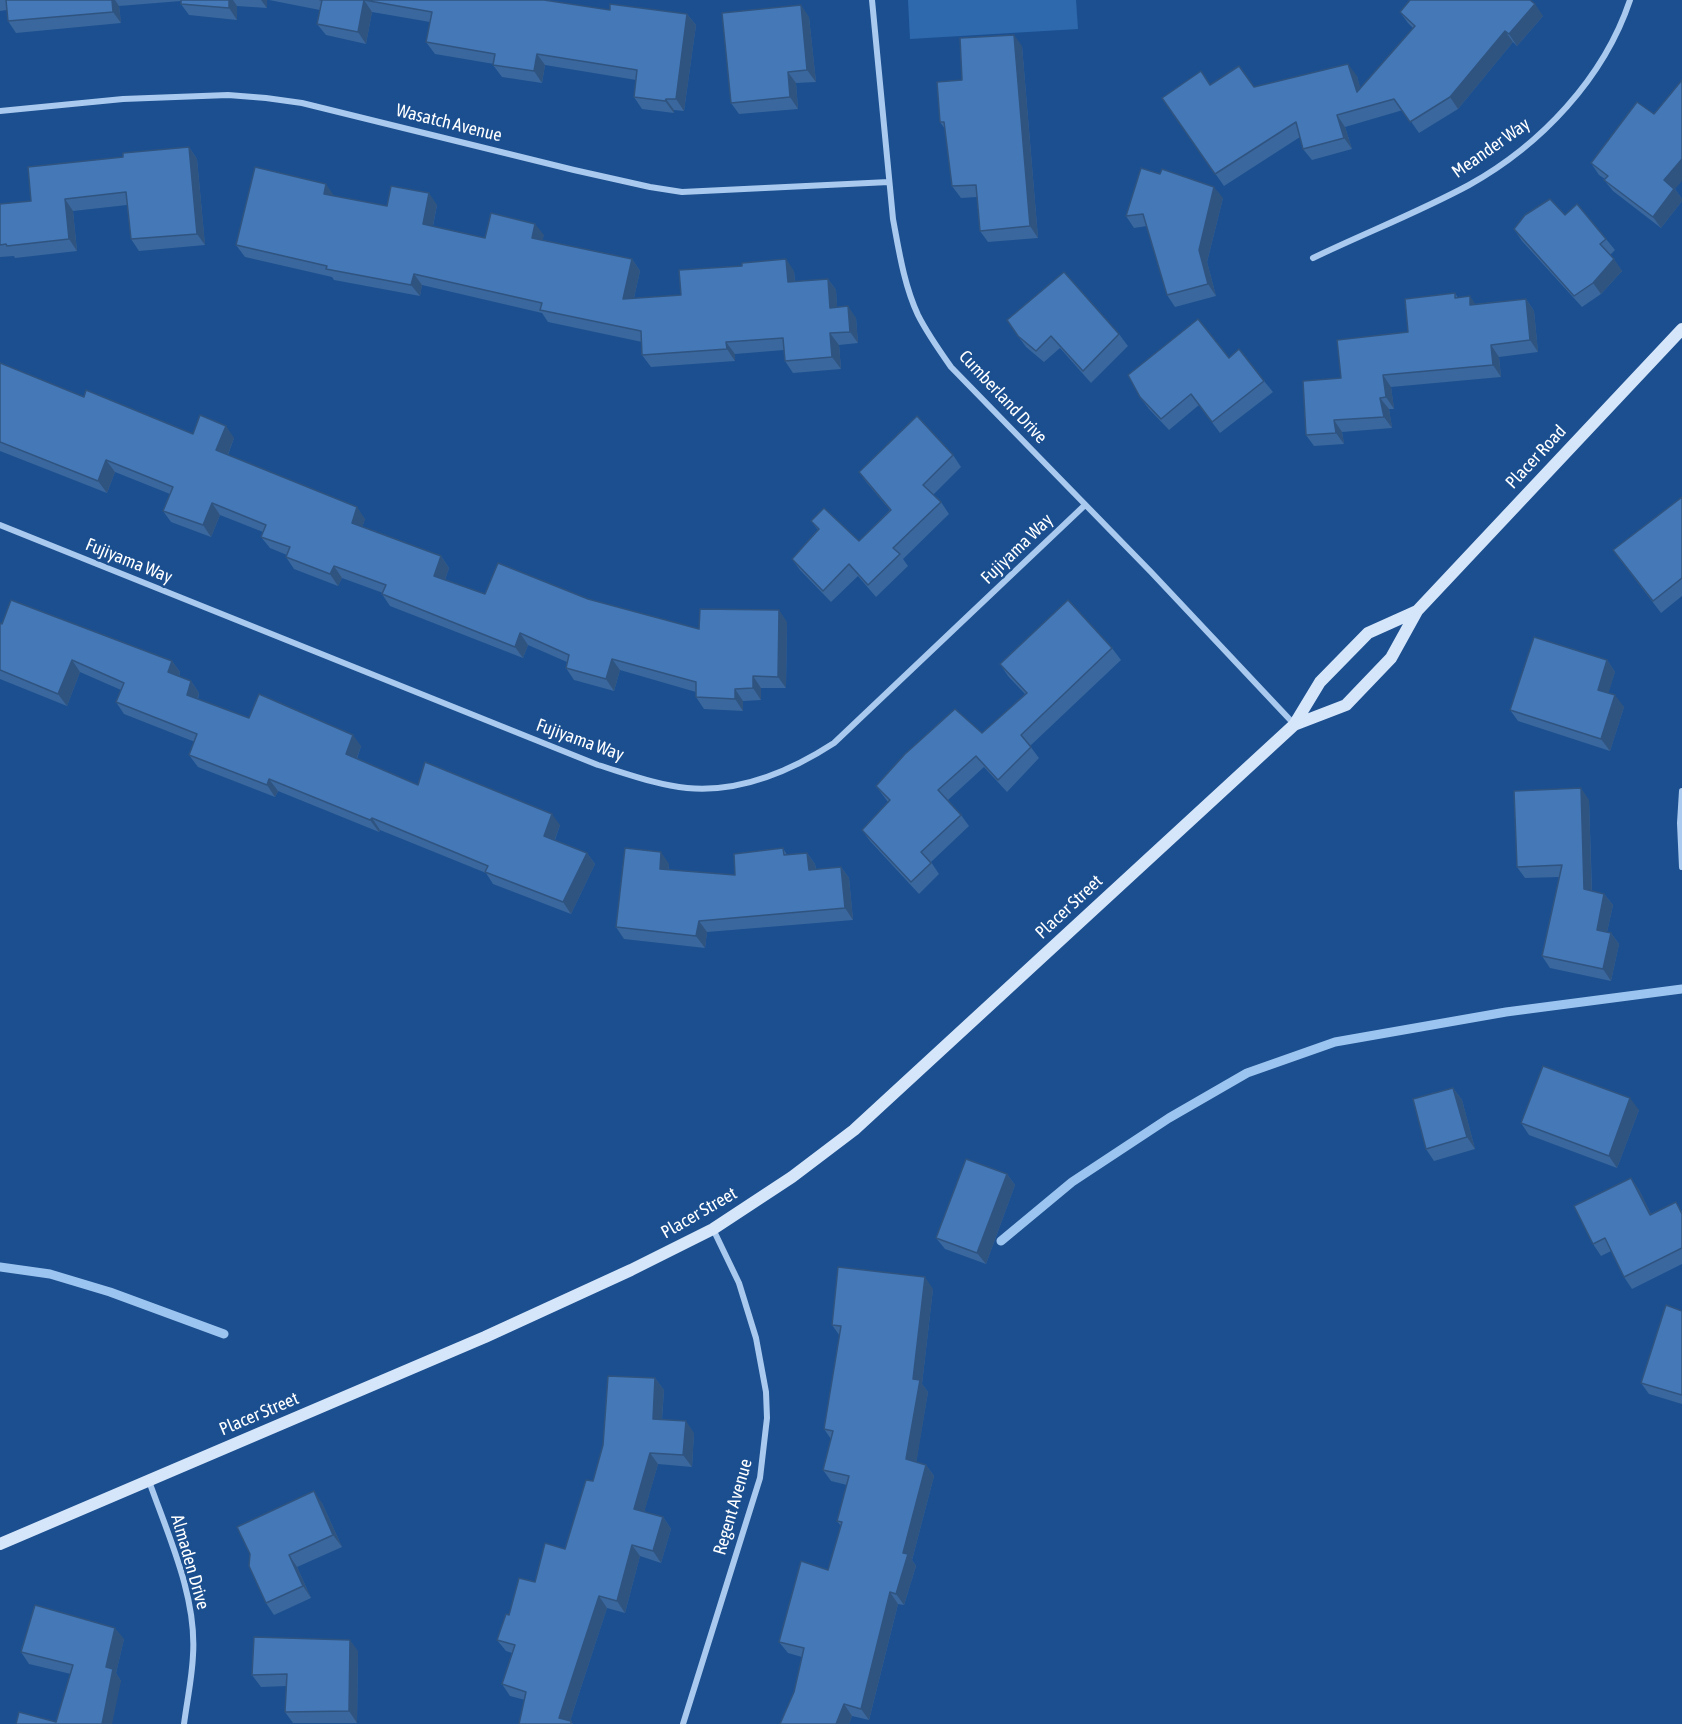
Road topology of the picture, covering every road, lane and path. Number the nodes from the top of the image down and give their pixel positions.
1 (872, 0) edge
2 (1630, 0) edge
3 (0, 111) edge
4 (889, 182) junction
5 (1313, 258) dead end
6 (1682, 329) edge
7 (1085, 505) junction
8 (0, 525) edge
9 (1417, 611) junction
10 (1294, 725) junction
11 (1682, 791) edge
12 (1682, 867) edge
13 (713, 1229) junction
14 (149, 1480) junction
15 (0, 1544) edge
16 (184, 1724) edge
17 (682, 1724) edge

1 - 4 street, Cumberland Drive
2 - 5 street, Meander Way
3 - 4 street, Wasatch Avenue
4 - 7 street, Cumberland Drive
6 - 9 main road, Placer Road
7 - 8 street, Fujiyama Way
7 - 10 street, Cumberland Drive
9 - 10 main road, Placer Road
9 - 10 main road, Placer Road
10 - 13 main road, Placer Street
11 - 12 street
13 - 14 main road, Placer Street
13 - 17 street, Regent Avenue
14 - 15 main road, Placer Street
14 - 16 street, Almaden Drive

